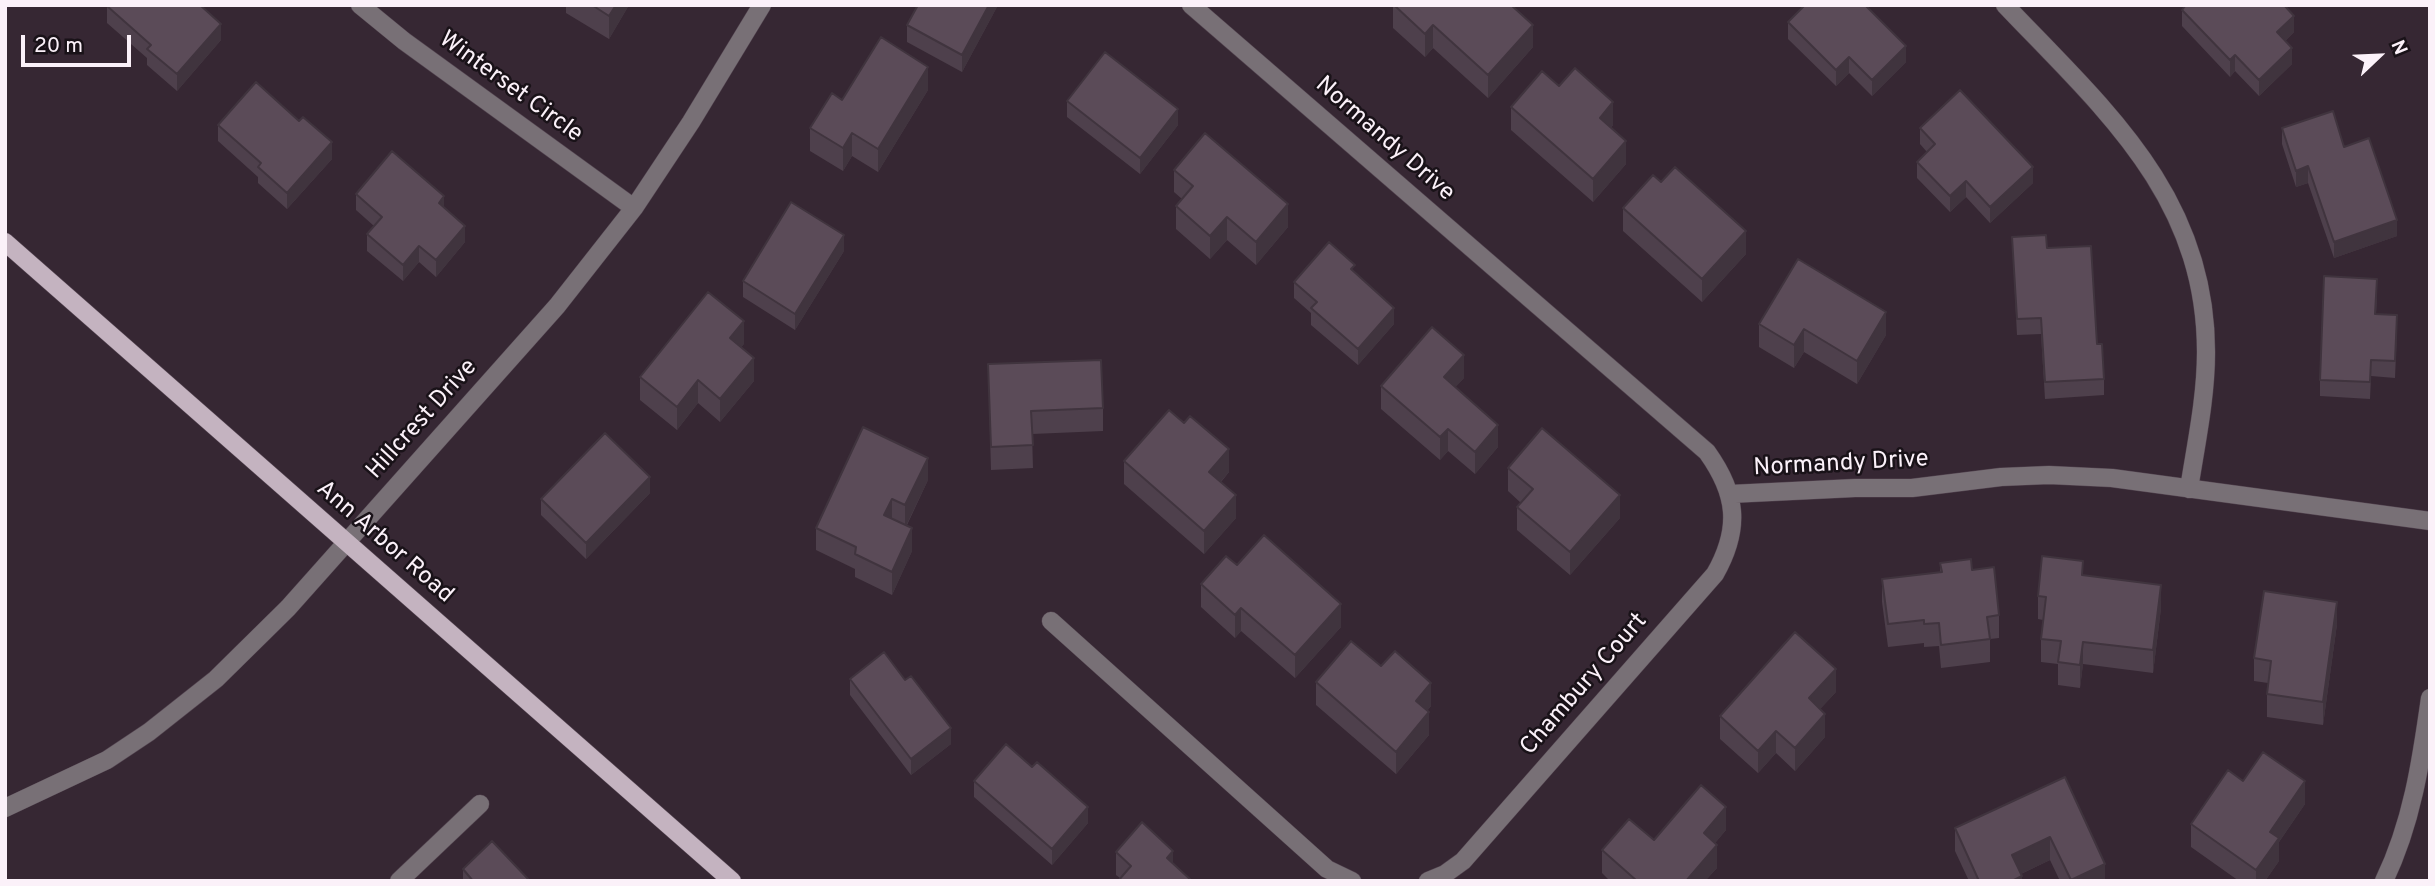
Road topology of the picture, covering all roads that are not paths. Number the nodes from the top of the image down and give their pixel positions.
1 (360, 5) edge
2 (762, 5) edge
3 (1191, 5) edge
4 (2005, 5) edge
5 (634, 208) junction
6 (5, 242) edge
7 (2189, 489) junction
8 (1730, 494) junction
9 (2430, 521) edge
10 (347, 543) junction
11 (1051, 621) dead end
12 (2430, 698) edge
13 (480, 804) dead end
14 (5, 808) edge
15 (399, 881) edge
16 (732, 881) edge
17 (1352, 881) edge
18 (1428, 881) edge
19 (2384, 881) edge

1 - 5 street, Winterset Circle
2 - 5 street, Hillcrest Drive
3 - 8 street, Normandy Drive
4 - 7 street
5 - 10 street, Hillcrest Drive
6 - 10 main road, Ann Arbor Road
7 - 8 street, Normandy Drive
7 - 9 street, Normandy Drive
8 - 18 street, Chambury Court
10 - 14 street, Hillcrest Drive
10 - 16 main road, Ann Arbor Road
11 - 17 street
12 - 19 street
13 - 15 street

